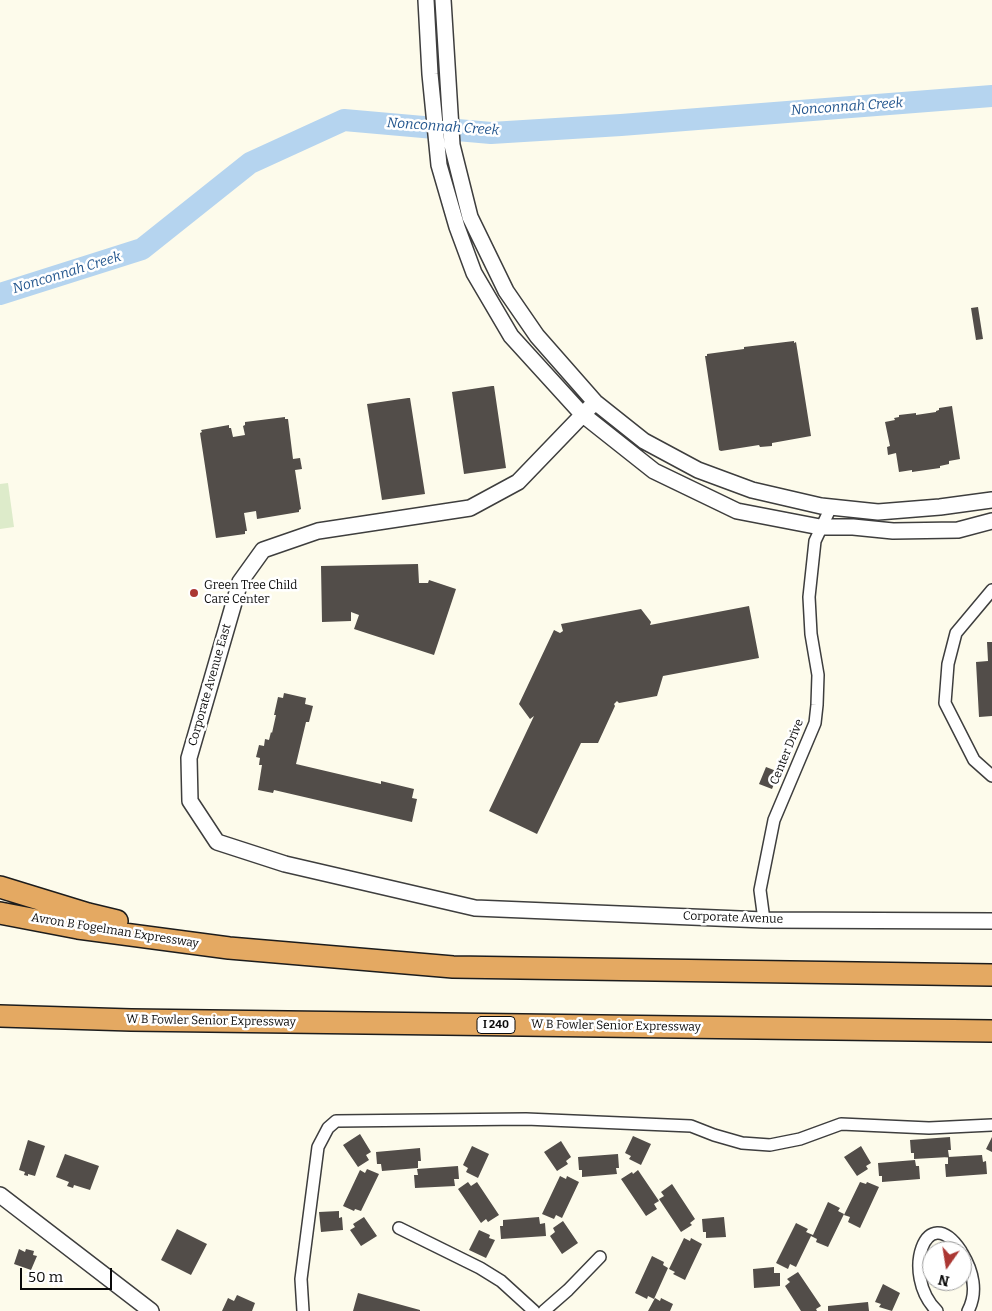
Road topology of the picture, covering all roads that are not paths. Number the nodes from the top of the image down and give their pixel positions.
1 (426, 0) edge
2 (443, 0) edge
3 (595, 402) junction
4 (582, 414) junction
5 (992, 500) edge
6 (831, 507) junction
7 (992, 521) edge
8 (820, 527) junction
9 (992, 590) edge
10 (992, 776) edge
11 (0, 887) edge
12 (475, 908) joint
13 (0, 913) edge
14 (764, 920) junction
15 (992, 921) edge
16 (229, 948) junction
17 (992, 975) edge
18 (0, 1016) edge
19 (992, 1031) edge
20 (992, 1125) edge
21 (0, 1195) edge
22 (399, 1228) dead end
23 (927, 1241) edge
24 (952, 1241) edge
25 (922, 1247) edge
26 (600, 1257) dead end
27 (972, 1280) edge
28 (922, 1287) edge
29 (924, 1291) edge
30 (151, 1311) edge
31 (303, 1311) edge
32 (534, 1311) edge
33 (544, 1311) edge
34 (937, 1311) edge
35 (968, 1311) edge

1 - 4 street
2 - 3 street
3 - 4 street, Corporate Avenue East
3 - 6 street
4 - 8 street
4 - 12 street, Corporate Avenue East
5 - 6 street
6 - 8 street, Center Drive
7 - 8 street
8 - 14 street, Center Drive
9 - 10 street
11 - 16 highway
12 - 14 street, Corporate Avenue
13 - 16 highway, Avron B Fogelman Expressway
14 - 15 street, Corporate Avenue
16 - 17 highway
18 - 19 highway, W B Fowler Senior Expressway / I 240
20 - 31 street
21 - 30 street
22 - 32 street
23 - 24 street
25 - 28 street
26 - 33 street
27 - 35 street
29 - 34 street

